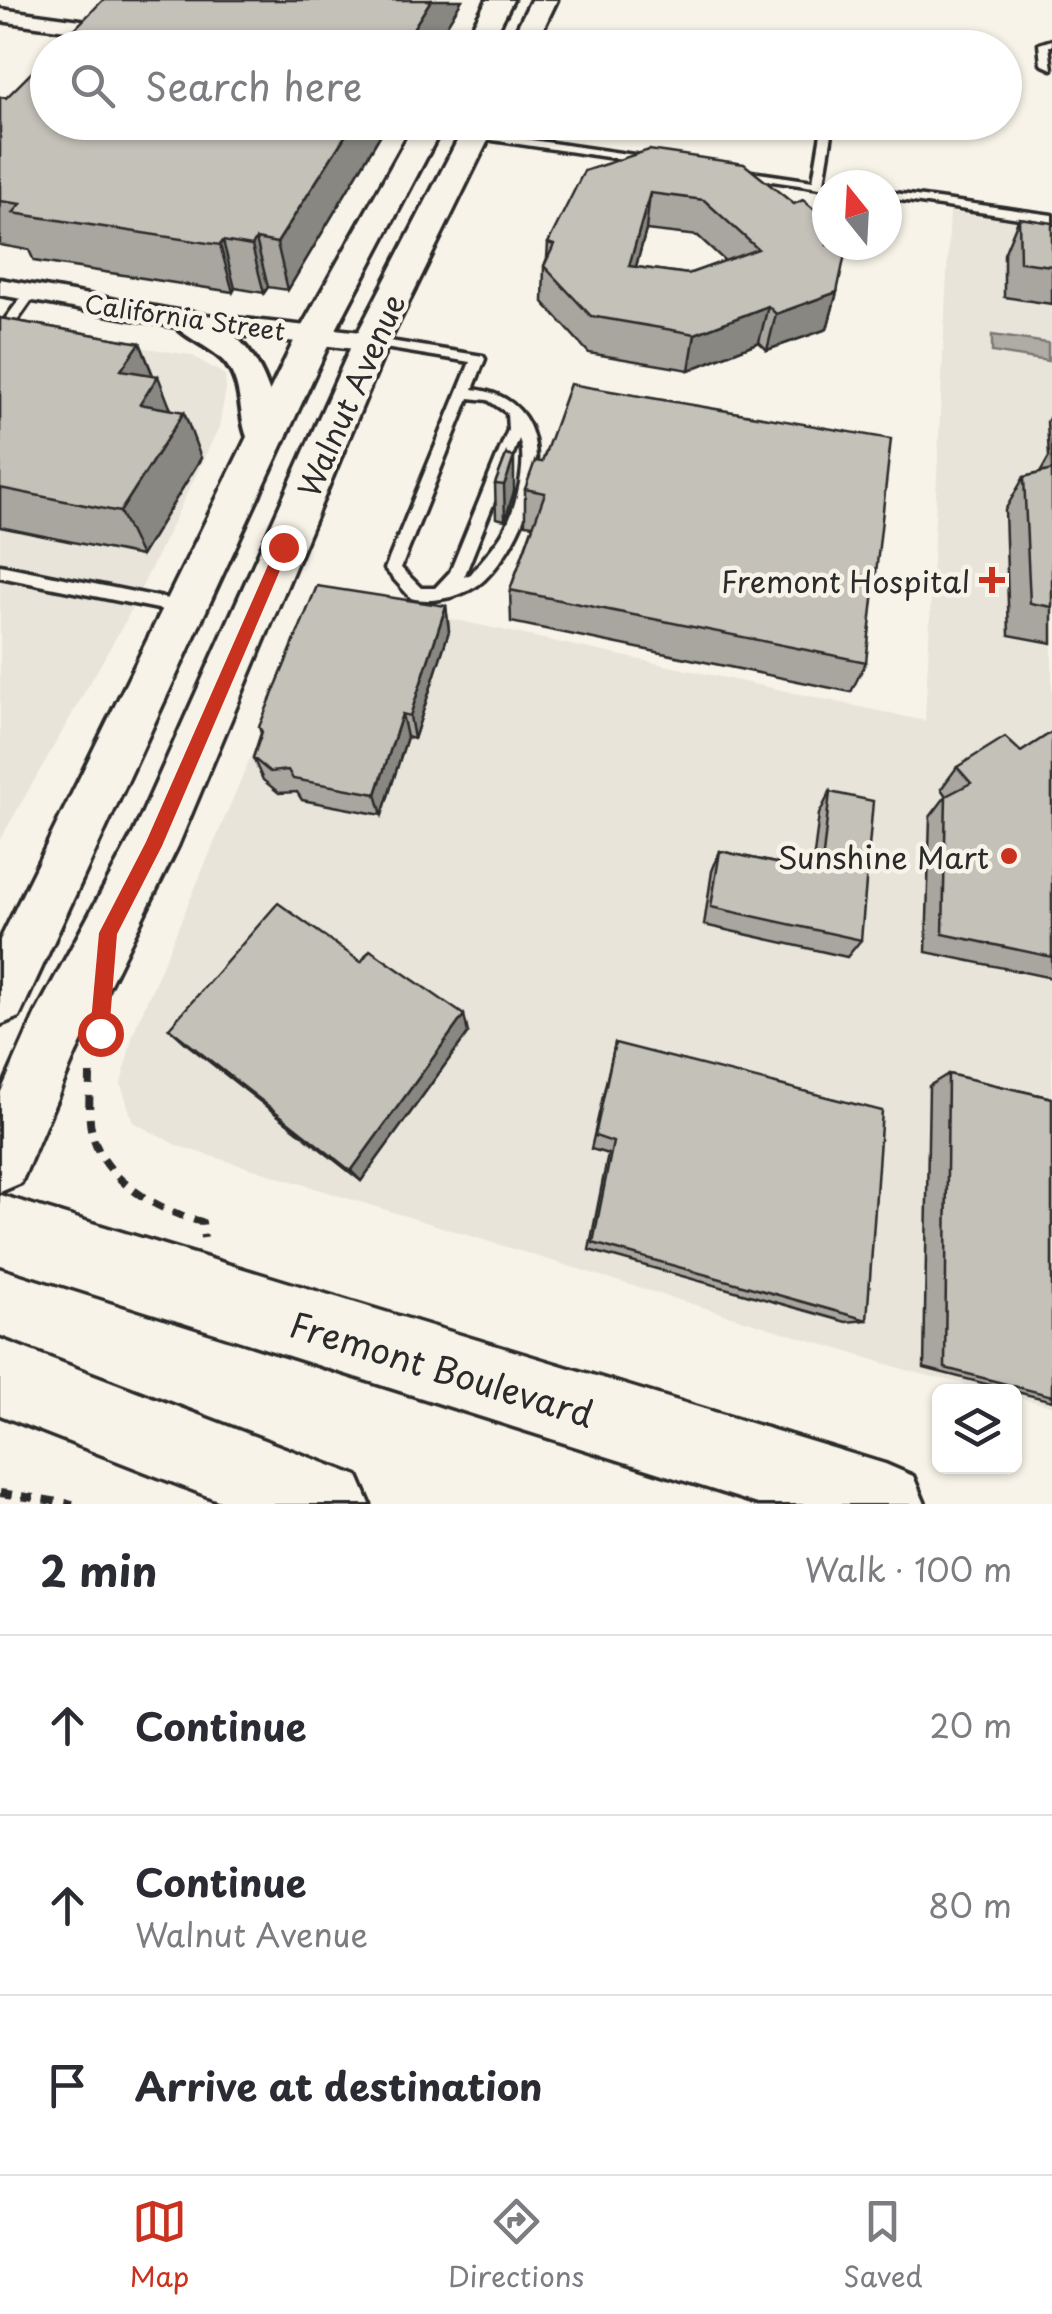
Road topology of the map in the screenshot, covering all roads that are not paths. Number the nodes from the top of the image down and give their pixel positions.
1 (500, 0) edge
2 (544, 0) edge
3 (0, 15) edge
4 (85, 30) edge
5 (484, 30) edge
6 (529, 30) edge
7 (1052, 43) edge
8 (1052, 66) edge
9 (421, 140) edge
10 (473, 140) edge
11 (539, 140) edge
12 (827, 140) edge
13 (664, 163) edge
14 (824, 170) edge
15 (722, 171) edge
16 (812, 184) edge
17 (902, 197) edge
18 (1052, 219) edge
19 (0, 287) edge
20 (30, 294) junction
21 (188, 321) junction
22 (0, 335) edge
23 (315, 335) junction
24 (371, 342) junction
25 (465, 393) junction
26 (514, 411) junction
27 (264, 439) junction
28 (0, 571) edge
29 (440, 594) junction
30 (183, 608) junction
31 (0, 998) edge
32 (0, 1162) edge
33 (0, 1230) edge
34 (0, 1377) edge
35 (330, 1504) edge
36 (885, 1504) edge

1 - 5 main road
2 - 6 main road
3 - 4 street
7 - 8 lane
9 - 23 main road, Walnut Avenue
10 - 24 main road, Walnut Avenue
11 - 13 lane
12 - 14 lane
15 - 16 lane
17 - 18 lane
19 - 20 street, California Street
20 - 21 street, California Street
20 - 22 lane
21 - 23 street, California Street
21 - 27 street
23 - 24 street, California Street
23 - 27 main road, Walnut Avenue
24 - 25 lane
24 - 32 main road, Walnut Avenue
25 - 26 lane
25 - 29 lane
26 - 29 lane
26 - 29 lane
27 - 30 main road, Walnut Avenue
28 - 30 lane
30 - 31 main road, Walnut Avenue
33 - 36 main road, Fremont Boulevard
34 - 35 main road

